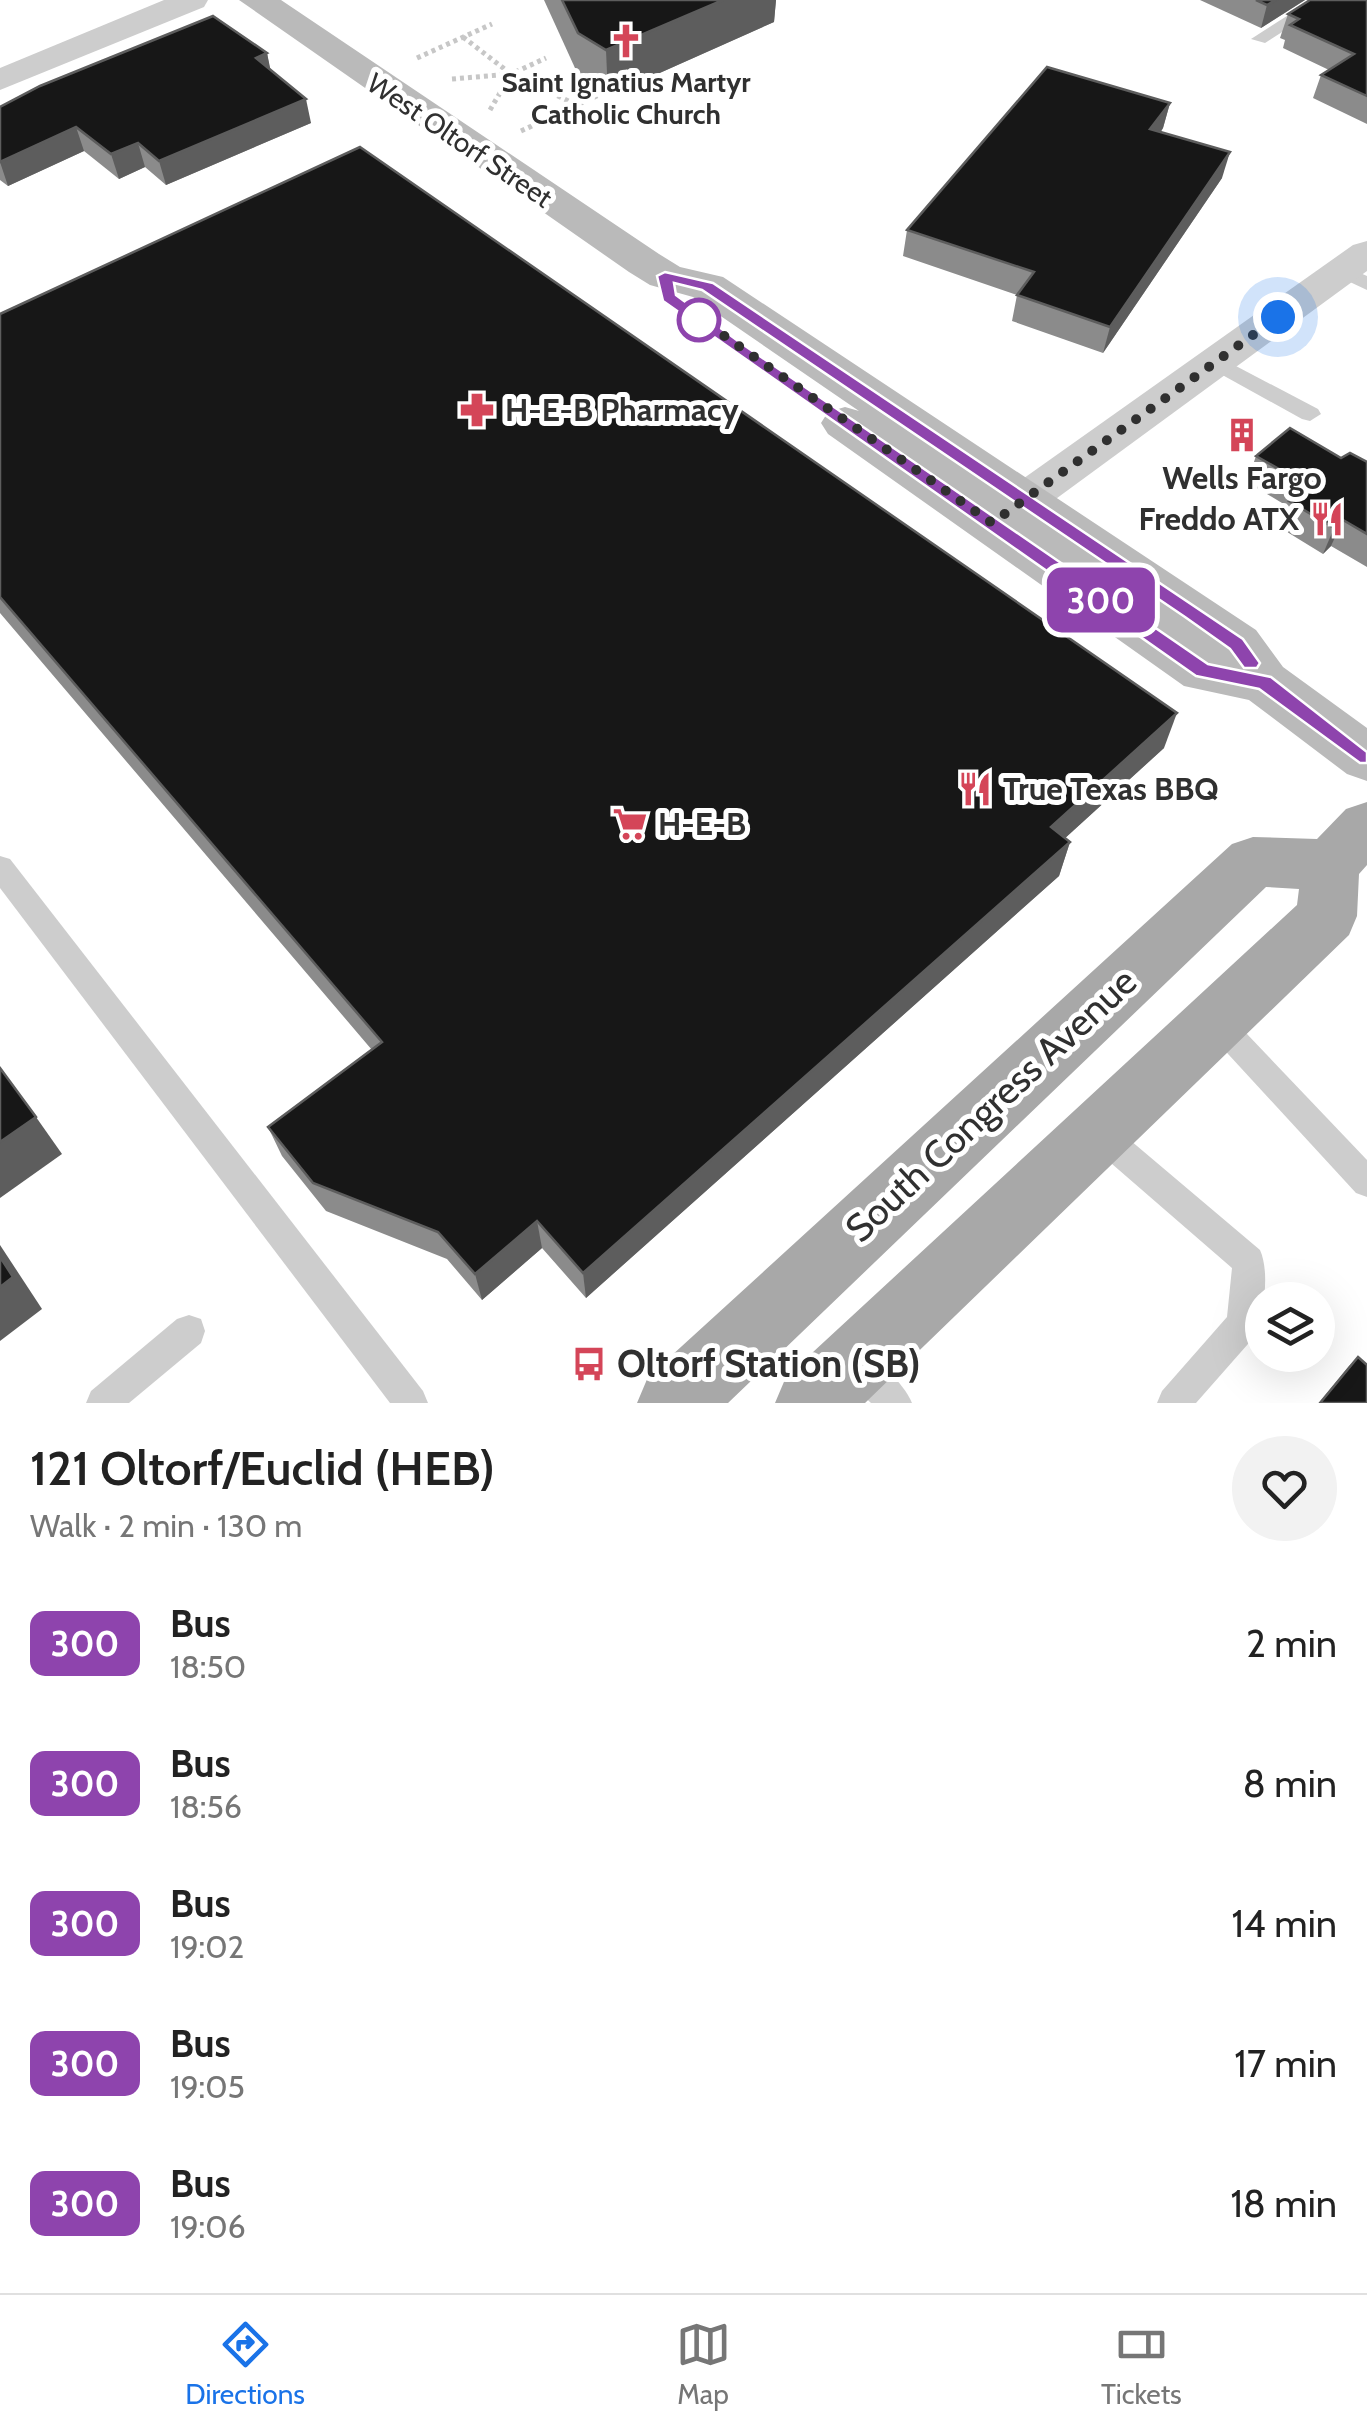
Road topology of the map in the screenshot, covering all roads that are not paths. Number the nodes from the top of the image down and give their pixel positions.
1 (192, 0) edge
2 (257, 0) edge
3 (1324, 0) edge
4 (1259, 39) dead end
5 (0, 80) edge
6 (1359, 269) edge
7 (1215, 362) junction
8 (1310, 414) dead end
9 (1009, 510) junction
10 (1367, 758) edge
11 (1348, 846) edge
12 (0, 866) edge
13 (1216, 1021) junction
14 (1098, 1132) junction
15 (1365, 1177) edge
16 (189, 1331) dead end
17 (853, 1390) edge
18 (103, 1403) edge
19 (410, 1403) edge
20 (674, 1403) edge
21 (1174, 1403) edge

1 - 5 street
2 - 9 main road, West Oltorf Street
3 - 4 lane
6 - 7 street
7 - 8 lane
7 - 9 street
9 - 10 main road, West Oltorf Street
11 - 13 main road, South Congress Avenue
11 - 20 main road, South Congress Avenue
12 - 19 lane
13 - 14 main road, South Congress Avenue
13 - 15 lane
14 - 17 main road, South Congress Avenue
14 - 21 lane
16 - 18 lane

